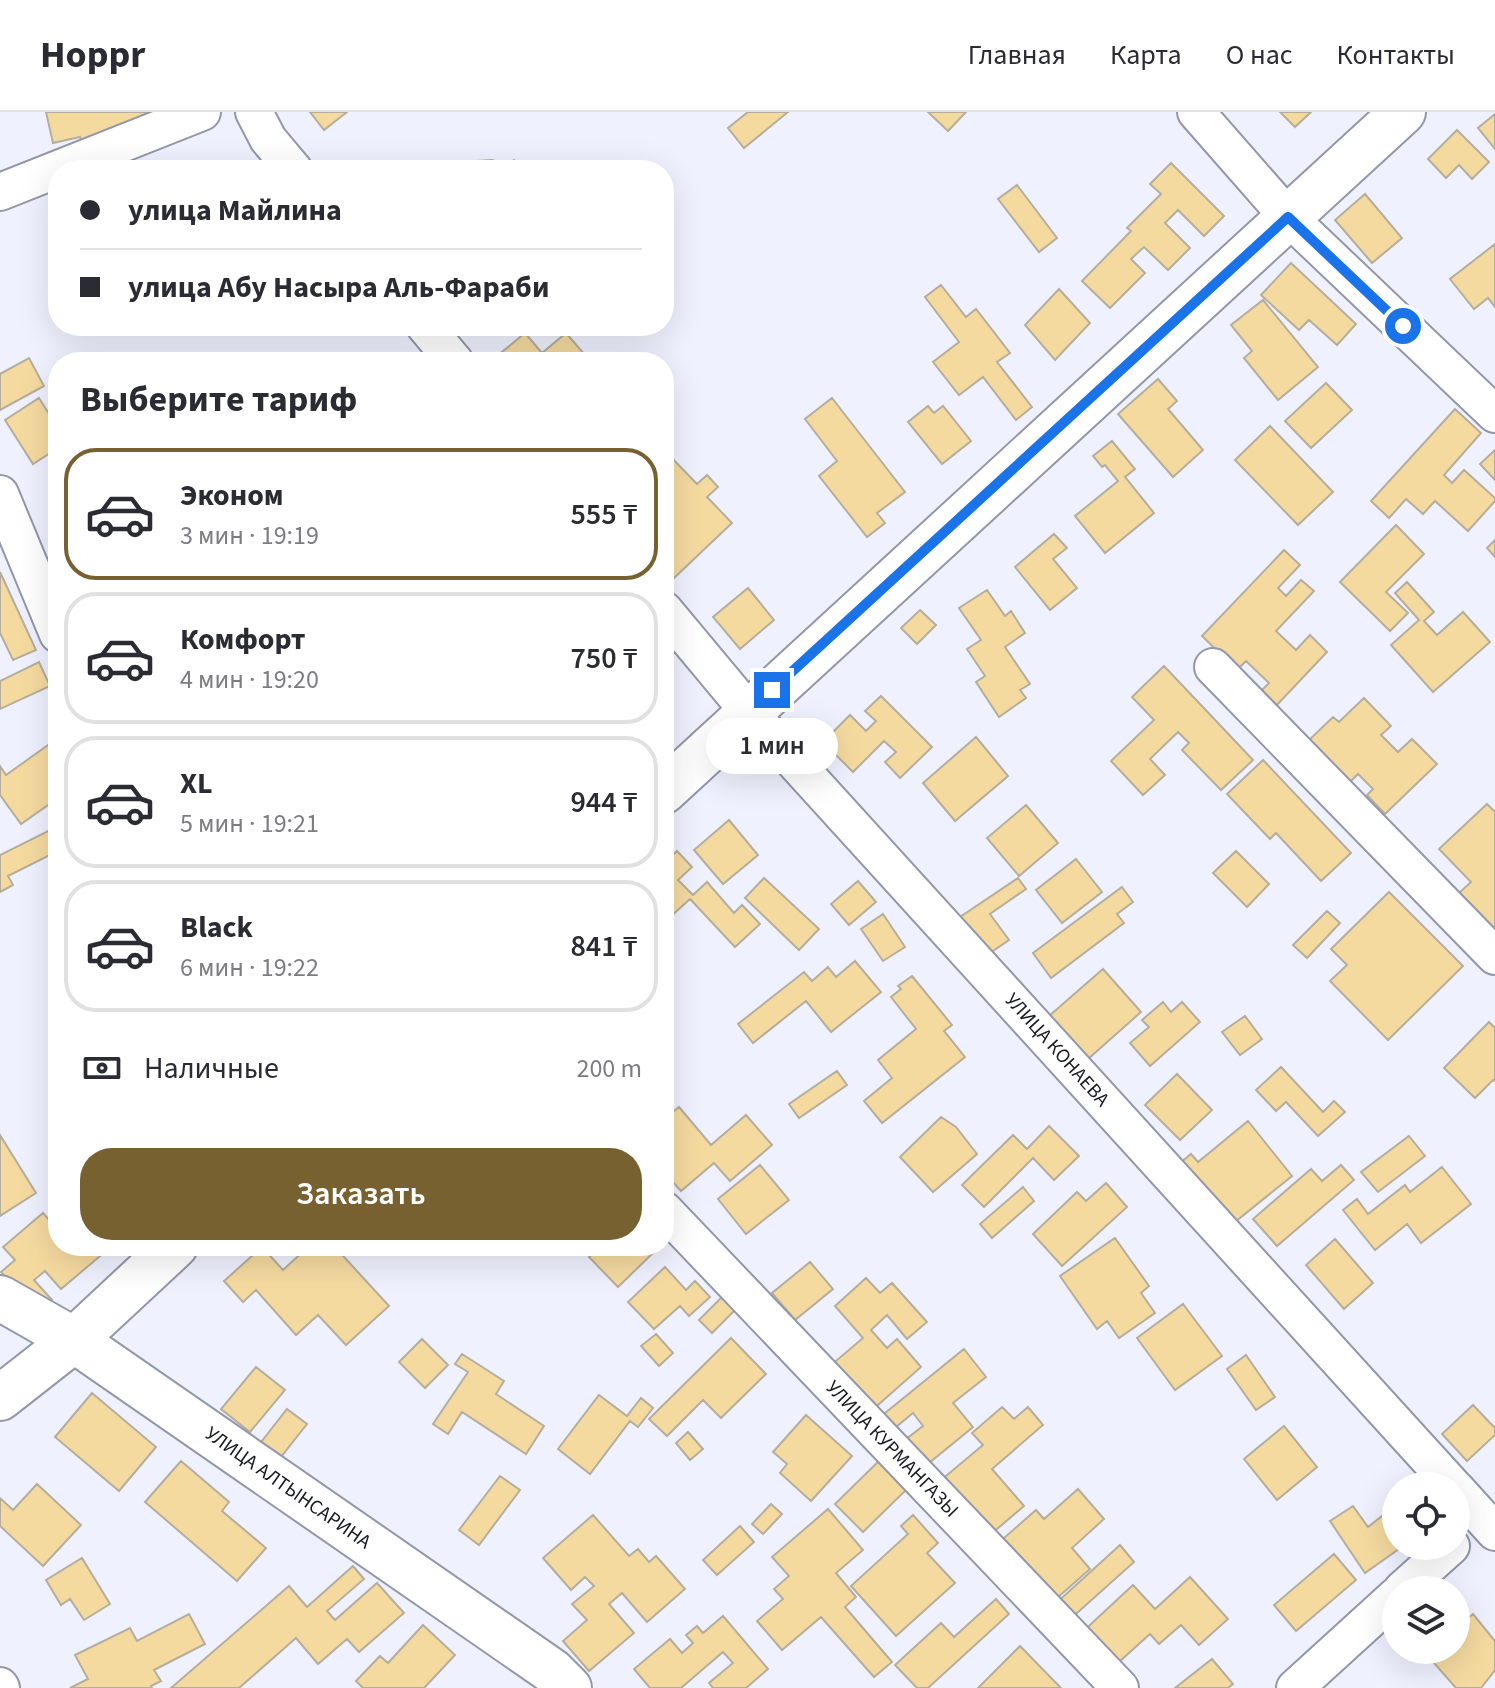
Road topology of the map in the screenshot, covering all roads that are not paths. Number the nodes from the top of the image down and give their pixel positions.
1 (202, 112) edge
2 (254, 112) edge
3 (1196, 112) edge
4 (1403, 112) edge
5 (81, 160) edge
6 (286, 160) edge
7 (48, 173) edge
8 (0, 192) edge
9 (1288, 217) junction
10 (433, 336) edge
11 (447, 352) edge
12 (1495, 414) edge
13 (0, 494) edge
14 (48, 610) edge
15 (674, 622) edge
16 (1213, 667) dead end
17 (749, 712) junction
18 (674, 782) edge
19 (1495, 956) edge
20 (674, 1220) edge
21 (164, 1256) edge
22 (0, 1298) edge
23 (74, 1340) junction
24 (0, 1398) edge
25 (1440, 1472) edge
26 (1435, 1560) edge
27 (1418, 1576) edge
28 (1382, 1609) edge
29 (569, 1688) edge
30 (1120, 1688) edge
31 (1295, 1688) edge

1 - 5 street
2 - 6 street
3 - 9 street
4 - 9 street
7 - 8 street
9 - 12 street
9 - 17 street
10 - 11 street
13 - 14 street
15 - 17 street, УЛИЦА КОНАЕВА
16 - 19 street
17 - 18 street
17 - 25 street, УЛИЦА КОНАЕВА
20 - 30 street, УЛИЦА КУРМАНГАЗЫ
21 - 23 street
22 - 23 street, УЛИЦА АЛТЫНСАРИНА
23 - 24 street
23 - 29 street, УЛИЦА АЛТЫНСАРИНА
26 - 27 street
28 - 31 street

